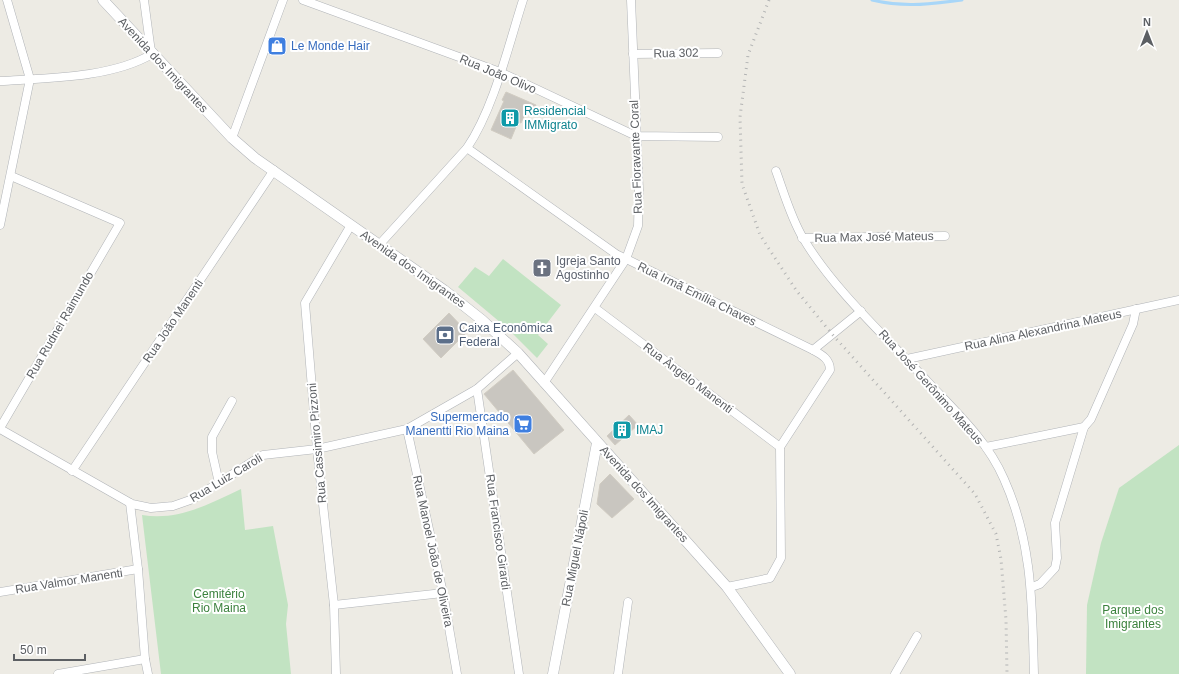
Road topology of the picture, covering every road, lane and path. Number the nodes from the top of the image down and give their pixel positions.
1 (6, 0) edge
2 (103, 0) edge
3 (144, 0) edge
4 (283, 0) edge
5 (303, 0) edge
6 (523, 0) edge
7 (631, 0) edge
8 (718, 52) dead end
9 (152, 53) junction
10 (633, 54) junction
11 (500, 72) junction
12 (30, 79) junction
13 (0, 80) edge
14 (636, 136) junction
15 (718, 137) dead end
16 (232, 138) junction
17 (467, 148) junction
18 (274, 170) junction
19 (776, 171) dead end
20 (11, 176) junction
21 (0, 225) edge
22 (351, 225) junction
23 (946, 236) dead end
24 (802, 238) junction
25 (379, 245) junction
26 (626, 259) junction
27 (1179, 300) edge
28 (595, 308) junction
29 (1136, 309) junction
30 (861, 310) junction
31 (813, 350) junction
32 (518, 353) junction
33 (907, 359) junction
34 (544, 383) junction
35 (477, 389) junction
36 (232, 401) dead end
37 (1084, 427) junction
38 (0, 428) edge
39 (407, 429) junction
40 (598, 443) junction
41 (780, 447) junction
42 (986, 447) junction
43 (317, 449) junction
44 (72, 471) junction
45 (218, 482) junction
46 (130, 503) junction
47 (138, 569) junction
48 (727, 587) junction
49 (1032, 588) junction
50 (0, 592) edge
51 (443, 593) junction
52 (628, 602) dead end
53 (334, 606) junction
54 (917, 636) dead end
55 (145, 659) junction
56 (58, 674) edge
57 (148, 674) edge
58 (336, 674) edge
59 (457, 674) edge
60 (519, 674) edge
61 (553, 674) edge
62 (618, 674) edge
63 (790, 674) edge
64 (895, 674) edge
65 (1034, 674) edge

1 - 12 street
2 - 9 street, Avenida dos Imigrantes
3 - 9 street
4 - 16 street
5 - 11 street, Rua João Olivo
6 - 11 street
7 - 10 street, Rua Fioravante Coral
8 - 10 street, Rua 302
9 - 12 street
9 - 16 street, Avenida dos Imigrantes
10 - 14 street, Rua Fioravante Coral
11 - 14 street, Rua João Olivo
11 - 17 street
12 - 13 street
12 - 20 street
14 - 15 street, Rua João Olivo
14 - 26 street, Rua Fioravante Coral
16 - 18 street, Avenida dos Imigrantes
17 - 25 street
17 - 26 street, Rua Irmã Emília Chaves
18 - 22 street, Avenida dos Imigrantes
18 - 44 street, Rua João Manenti
19 - 24 street, Rua José Gerônimo Mateus
20 - 21 street
20 - 38 street, Rua Rudnei Raimundo
22 - 25 street, Avenida dos Imigrantes
22 - 43 street, Rua Cassimiro Pizzoni
23 - 24 street, Rua Max José Mateus
24 - 30 street, Rua José Gerônimo Mateus
25 - 32 street, Avenida dos Imigrantes
26 - 28 street, Rua Fioravante Coral
26 - 31 street, Rua Irmã Emília Chaves
27 - 29 street, Rua Alina Alexandrina Mateus
28 - 34 street, Rua Fioravante Coral
28 - 41 street, Rua Ângelo Manenti
29 - 33 street, Rua Alina Alexandrina Mateus
29 - 37 street
30 - 31 street
30 - 33 street, Rua José Gerônimo Mateus
31 - 41 street, Rua Irmã Emília Chaves
32 - 34 street, Avenida dos Imigrantes
32 - 35 street, Rua Luiz Caroli
33 - 42 street, Rua José Gerônimo Mateus
34 - 40 street, Avenida dos Imigrantes
35 - 39 street, Rua Luiz Caroli
35 - 60 street, Rua Francisco Girardi
36 - 45 street
37 - 42 street
37 - 49 street
38 - 44 street, Rua Luiz Caroli
39 - 43 street, Rua Luiz Caroli
39 - 51 street, Rua Manoel João de Oliveira
40 - 48 street, Avenida dos Imigrantes
40 - 61 street, Rua Miguel Nápoli
41 - 48 street
42 - 49 street, Rua José Gerônimo Mateus
43 - 45 street, Rua Luiz Caroli
43 - 53 street, Rua Cassimiro Pizzoni
44 - 46 street, Rua Luiz Caroli
45 - 46 street, Rua Luiz Caroli
46 - 47 street
47 - 50 street, Rua Valmor Manenti
47 - 55 street
48 - 63 street, Avenida dos Imigrantes
49 - 65 street, Rua José Gerônimo Mateus
51 - 53 street
51 - 59 street, Rua Manoel João de Oliveira
52 - 62 street
53 - 58 street, Rua Cassimiro Pizzoni
54 - 64 street
55 - 56 street
55 - 57 street

